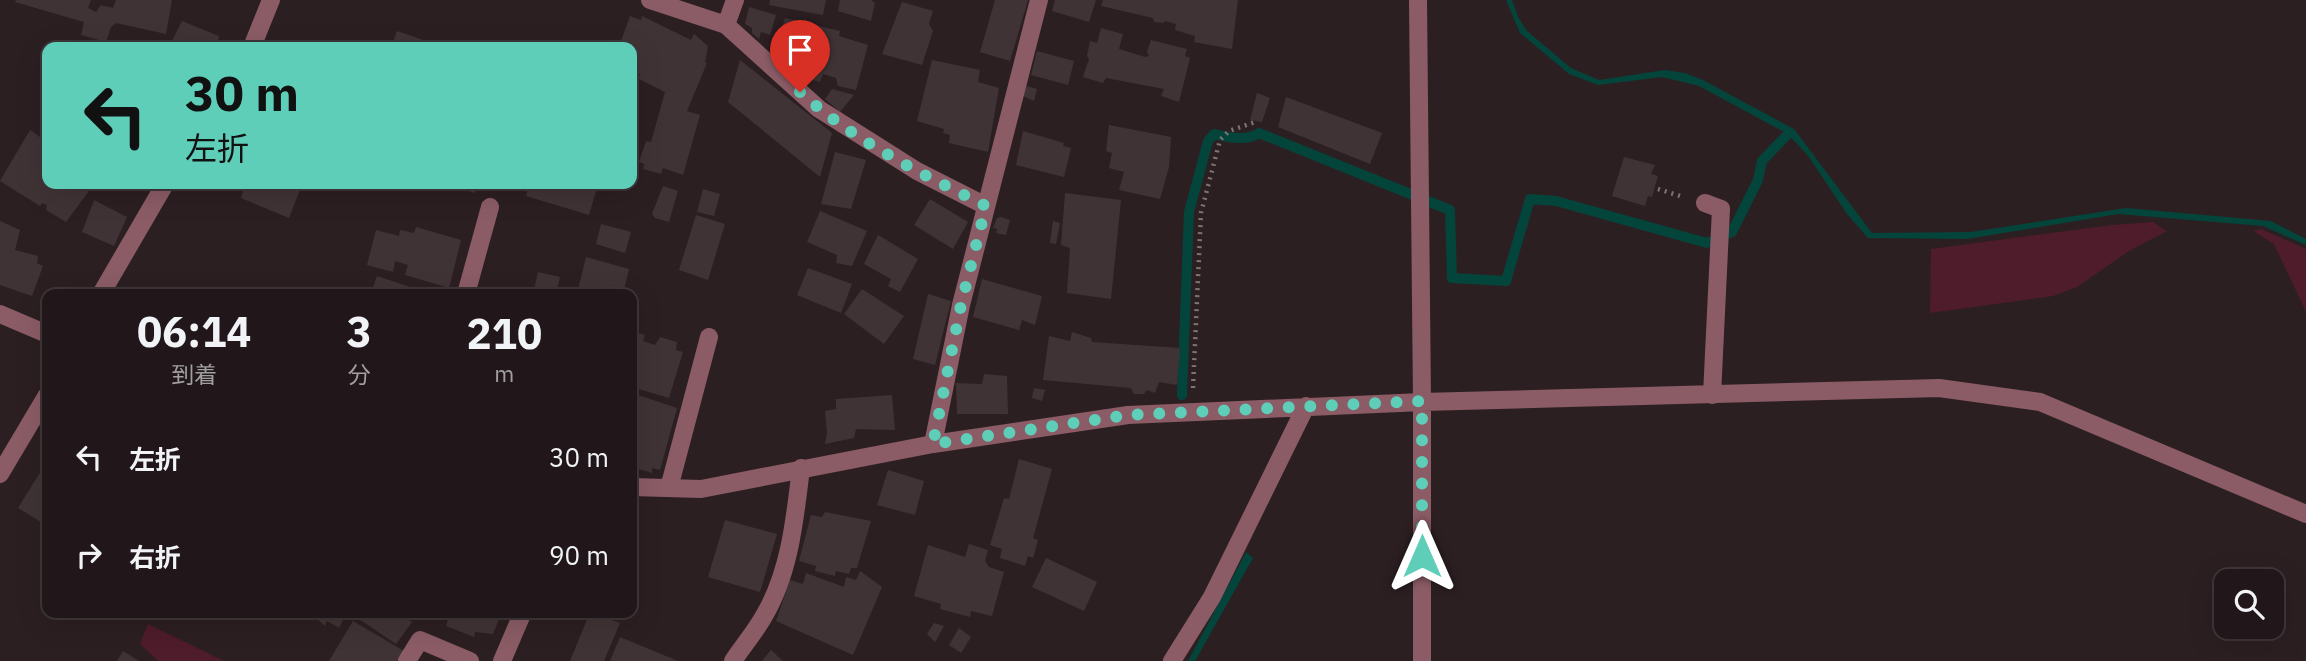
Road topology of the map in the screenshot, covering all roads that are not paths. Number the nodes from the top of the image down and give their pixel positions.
1 (271, 0) edge
2 (650, 0) edge
3 (736, 0) edge
4 (1040, 0) edge
5 (1418, 0) edge
6 (726, 25) junction
7 (254, 42) edge
8 (162, 189) edge
9 (1705, 203) dead end
10 (986, 206) junction
11 (490, 207) dead end
12 (104, 289) edge
13 (467, 289) edge
14 (0, 314) edge
15 (42, 332) edge
16 (709, 337) dead end
17 (1712, 394) junction
18 (1422, 401) junction
19 (42, 403) edge
20 (1306, 406) junction
21 (933, 444) junction
22 (801, 468) junction
23 (0, 474) edge
24 (637, 487) edge
25 (669, 488) junction
26 (2306, 514) edge
27 (520, 618) edge
28 (407, 661) edge
29 (470, 661) edge
30 (502, 661) edge
31 (733, 661) edge
32 (1172, 661) edge
33 (1422, 661) edge

1 - 7 street
2 - 6 street
3 - 6 street
4 - 10 street
5 - 18 street
6 - 10 street
8 - 12 street
9 - 17 street
10 - 21 street
11 - 13 street
14 - 15 street
16 - 25 street
17 - 18 street
17 - 26 street
18 - 20 street
18 - 33 street
19 - 23 street
20 - 21 street
20 - 32 street
21 - 22 street
22 - 25 street
22 - 31 street
24 - 25 street
27 - 30 street
28 - 29 street

